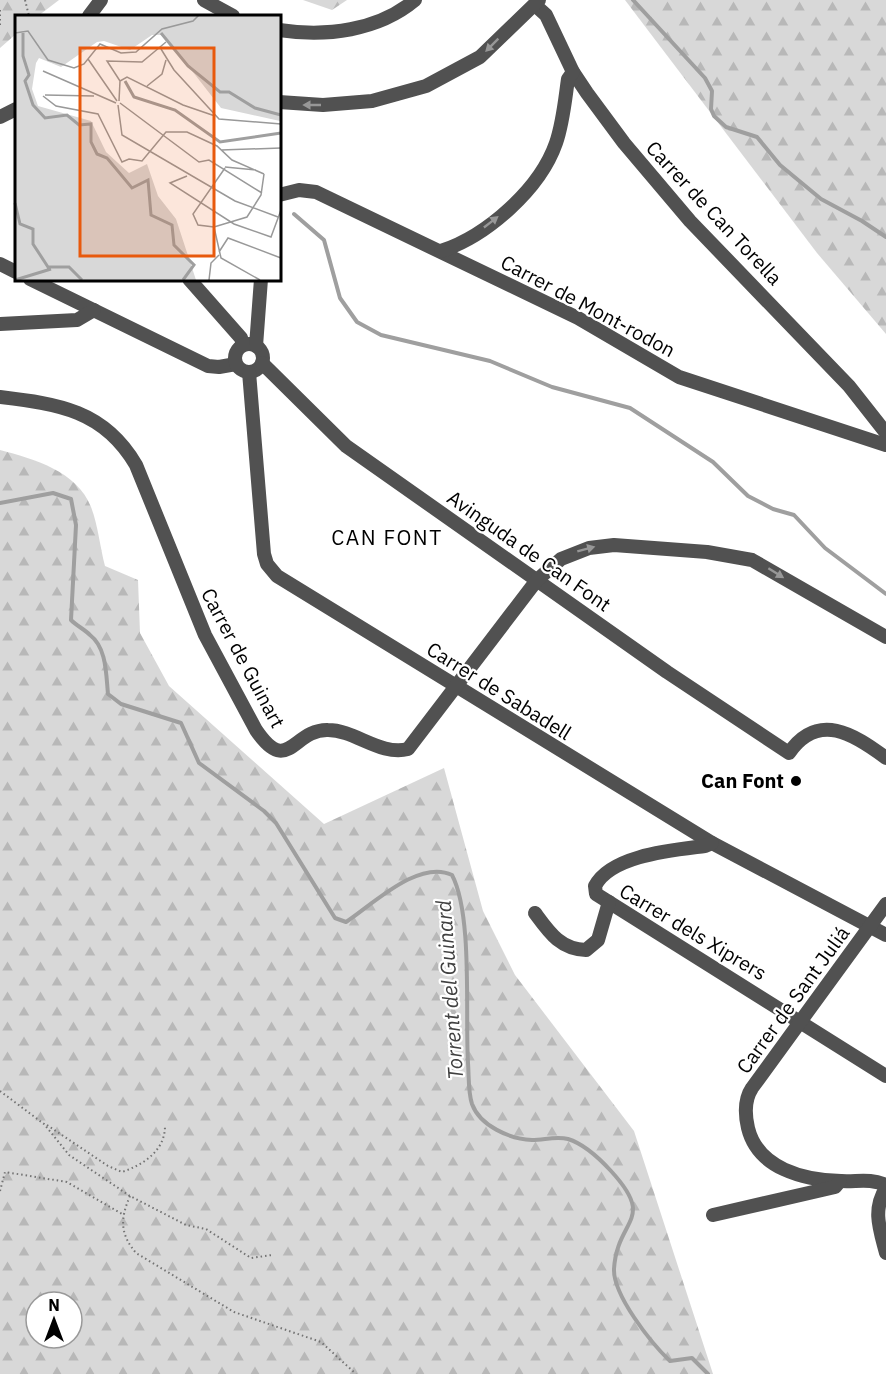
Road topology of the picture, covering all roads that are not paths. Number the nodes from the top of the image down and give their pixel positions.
1 (101, 0) edge
2 (204, 0) edge
3 (415, 0) edge
4 (537, 2) edge
5 (90, 15) edge
6 (231, 15) edge
7 (280, 30) edge
8 (573, 72) junction
9 (280, 102) edge
10 (15, 110) edge
11 (0, 117) edge
12 (280, 195) edge
13 (441, 251) junction
14 (0, 264) edge
15 (15, 272) edge
16 (32, 280) edge
17 (190, 280) edge
18 (261, 280) edge
19 (94, 310) junction
20 (0, 324) edge
21 (250, 345) junction
22 (262, 363) junction
23 (236, 364) junction
24 (249, 372) junction
25 (0, 397) edge
26 (886, 433) edge
27 (886, 445) edge
28 (537, 580) junction
29 (886, 637) edge
30 (455, 686) junction
31 (886, 758) edge
32 (712, 843) junction
33 (609, 902) junction
34 (886, 904) edge
35 (535, 913) dead end
36 (871, 927) junction
37 (886, 935) edge
38 (802, 1022) junction
39 (886, 1076) edge
40 (840, 1181) junction
41 (886, 1186) edge
42 (713, 1215) dead end
43 (886, 1253) edge

1 - 5 street
2 - 6 street
3 - 7 street
4 - 8 street, Carrer de Can Torella
4 -> 9 street
13 -> 8 street
8 - 26 street, Carrer de Can Torella
10 - 11 street
12 - 13 street, Carrer de Mont-rodon
13 - 27 street, Carrer de Mont-rodon
14 - 15 street
16 - 19 street
17 - 21 street
18 - 21 street
19 - 20 street
19 - 23 street
21 - 22 street
21 - 23 street
22 - 24 street
22 - 28 street, Avinguda de Can Font
23 - 24 street
24 - 30 street, Carrer de Sabadell
25 - 30 street, Carrer de Guinart
28 -> 29 street, Carrer de Guinart
28 - 30 street, Carrer de Guinart
28 - 31 street, Avinguda de Can Font
30 - 32 street, Carrer de Sabadell
32 - 33 street, Carrer dels Xiprers
32 - 36 street, Carrer de Sabadell
33 - 35 street
33 - 38 street, Carrer dels Xiprers
34 - 36 street, Carrer de Sant Juliá
36 - 37 street, Carrer de Sabadell
36 - 38 street, Carrer de Sant Juliá
38 - 39 street, Carrer dels Xiprers
38 - 40 street, Carrer de Sant Juliá
40 - 41 street
40 - 42 street
41 - 43 street

